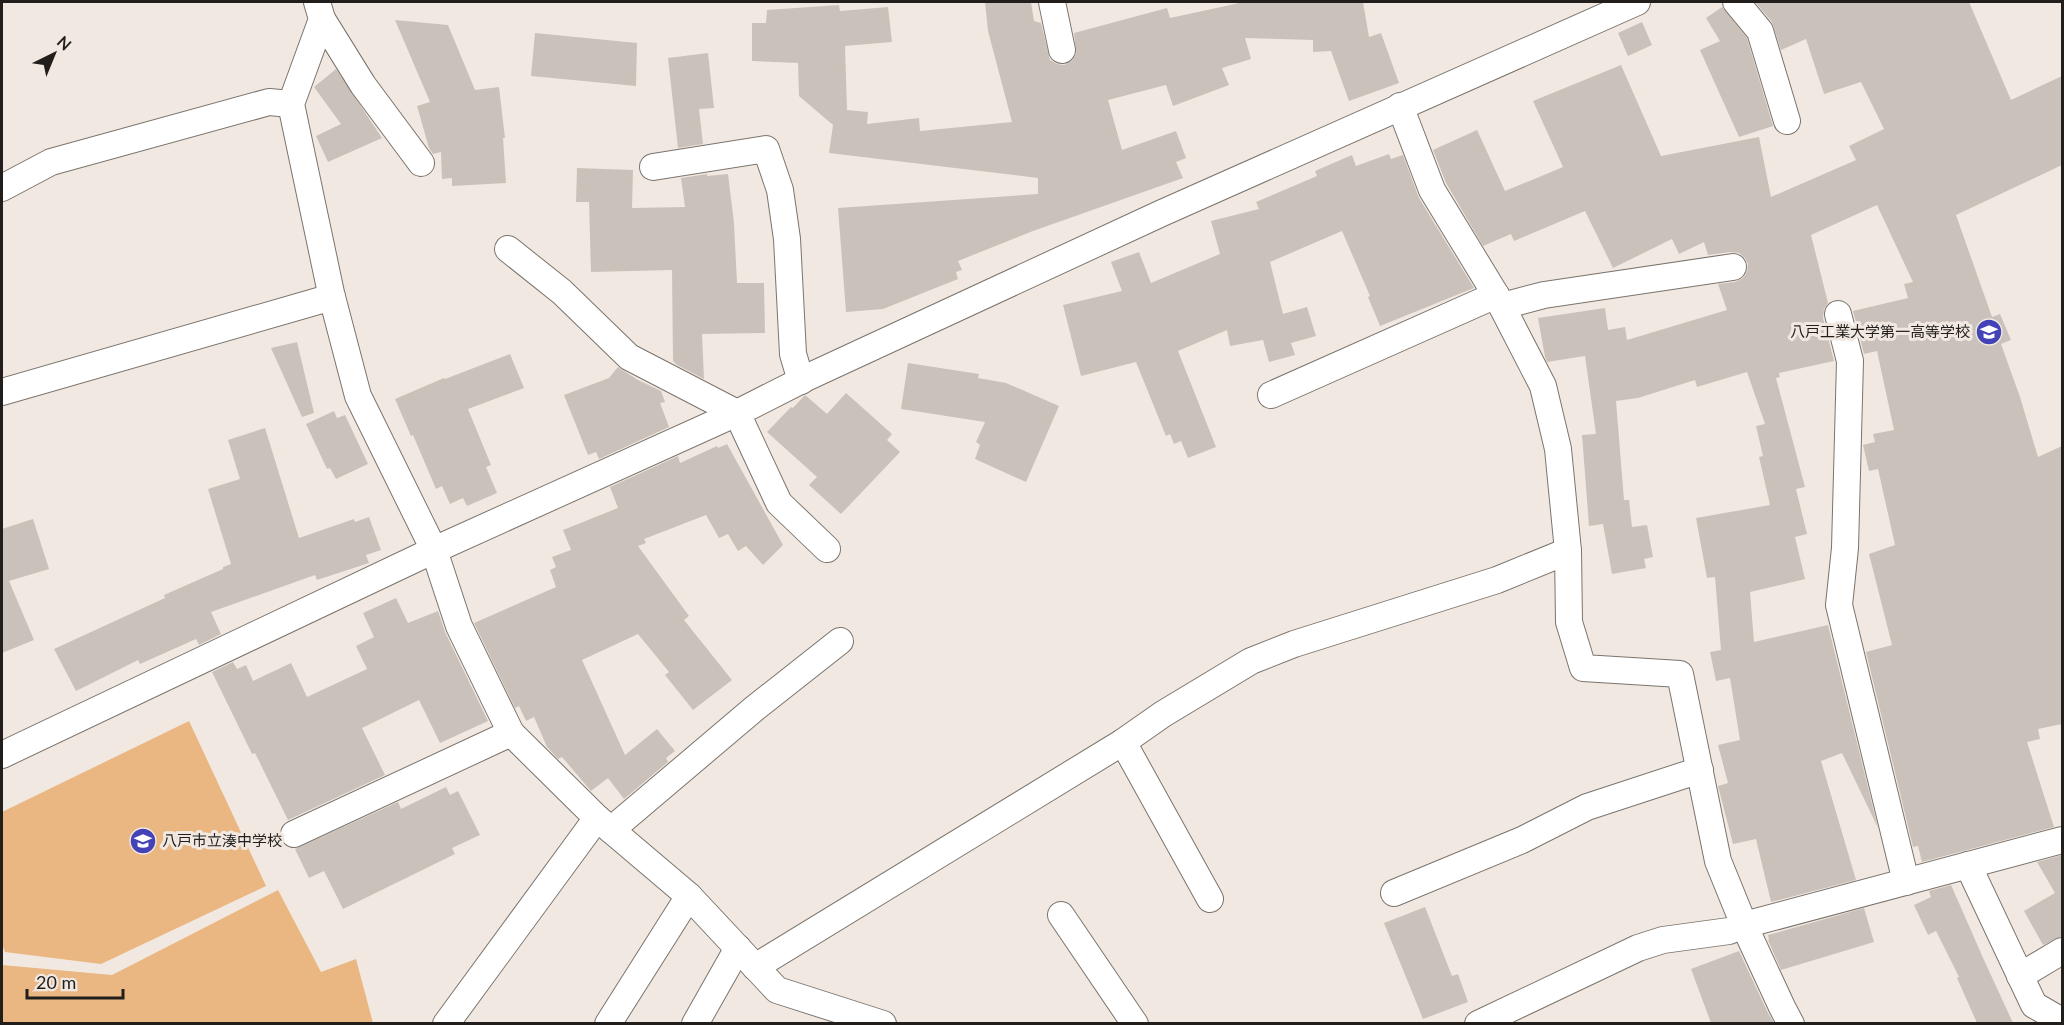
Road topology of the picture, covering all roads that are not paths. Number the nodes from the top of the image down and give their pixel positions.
1 (1052, 2) edge
2 (1637, 2) edge
3 (1736, 2) edge
4 (319, 10) edge
5 (1062, 50) dead end
6 (291, 104) junction
7 (1400, 106) junction
8 (1787, 121) dead end
9 (421, 163) dead end
10 (653, 167) dead end
11 (2, 188) edge
12 (508, 249) dead end
13 (1733, 267) dead end
14 (332, 297) junction
15 (1499, 300) junction
16 (1838, 314) dead end
17 (801, 381) junction
18 (2, 392) edge
19 (1271, 395) dead end
20 (737, 413) junction
21 (827, 549) dead end
22 (434, 550) junction
23 (1568, 551) junction
24 (840, 641) dead end
25 (511, 733) junction
26 (1122, 742) junction
27 (2, 755) edge
28 (1700, 770) junction
29 (604, 824) junction
30 (294, 834) dead end
31 (2062, 840) edge
32 (1968, 865) junction
33 (1906, 882) junction
34 (1394, 893) dead end
35 (689, 896) junction
36 (1210, 899) dead end
37 (1061, 915) dead end
38 (1744, 925) junction
39 (2062, 951) edge
40 (747, 957) junction
41 (2020, 976) junction
42 (2062, 1021) edge
43 (446, 1023) edge
44 (608, 1023) edge
45 (694, 1023) edge
46 (882, 1023) edge
47 (1135, 1023) edge
48 (1478, 1023) edge
49 (1791, 1023) edge

1 - 5 street
2 - 7 street
3 - 8 street
4 - 6 street
4 - 9 street
6 - 11 street
6 - 14 street
7 - 15 street
7 - 17 street
10 - 17 street
12 - 20 street
13 - 15 street
14 - 18 street
14 - 22 street
15 - 19 street
15 - 23 street
16 - 33 street
17 - 20 street
20 - 21 street
20 - 22 street
22 - 25 street
22 - 27 street
23 - 26 street
23 - 28 street
24 - 29 street
25 - 29 street
25 - 30 street
26 - 36 street
26 - 40 street
28 - 34 street
28 - 38 street
29 - 35 street
29 - 43 street
31 - 32 street
32 - 33 street
32 - 41 street
33 - 38 street
35 - 40 street
35 - 44 street
37 - 47 street
38 - 48 street
38 - 49 street
39 - 41 street
40 - 45 street
40 - 46 street
41 - 42 street

